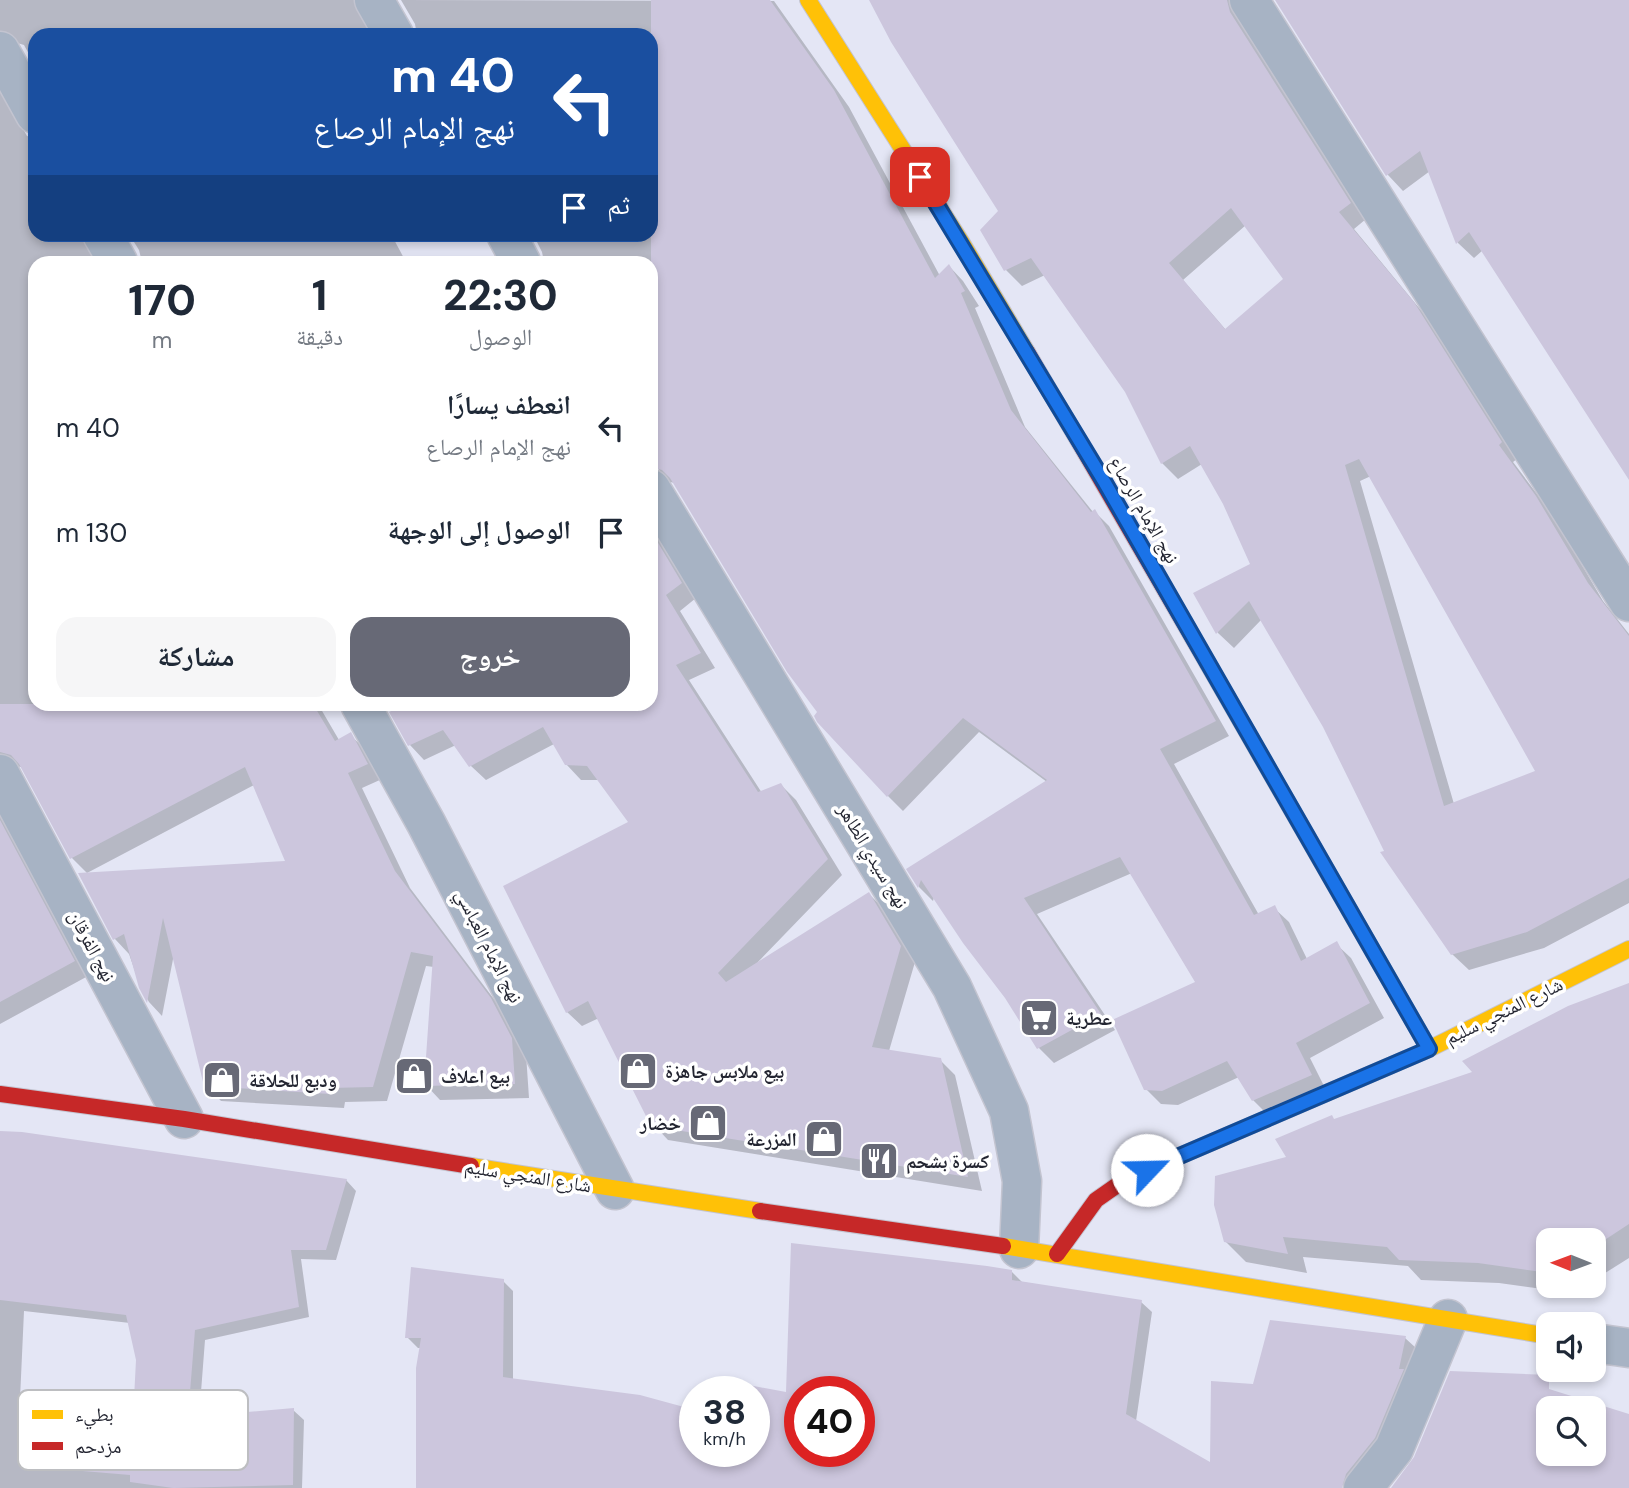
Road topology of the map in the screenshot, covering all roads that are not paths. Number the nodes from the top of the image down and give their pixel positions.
1 (374, 0) edge
2 (808, 0) edge
3 (1249, 0) edge
4 (390, 28) edge
5 (0, 51) edge
6 (28, 101) edge
7 (658, 501) edge
8 (1629, 602) edge
9 (364, 711) edge
10 (0, 774) edge
11 (1629, 949) edge
12 (1429, 1049) junction
13 (0, 1094) edge
14 (184, 1119) junction
15 (615, 1191) junction
16 (1019, 1249) junction
17 (1057, 1254) junction
18 (1448, 1319) junction
19 (1536, 1334) edge
20 (1363, 1488) edge

1 - 4 street
2 - 12 street, نهج الإمام الرصاع
3 - 8 street
5 - 6 street
7 - 16 street, نهج سيدي الطاهر
9 - 15 street, نهج الإمام العباسي
10 - 14 street, نهج الفرقان
11 - 12 street, شارع المنجي سليم
12 - 17 street, شارع المنجي سليم
13 - 14 street, شارع المنجي سليم
14 - 15 street, شارع المنجي سليم
15 - 16 street, شارع المنجي سليم
16 - 17 street, شارع المنجي سليم
17 - 18 street, شارع المنجي سليم
18 - 19 street, شارع المنجي سليم
18 - 20 street

